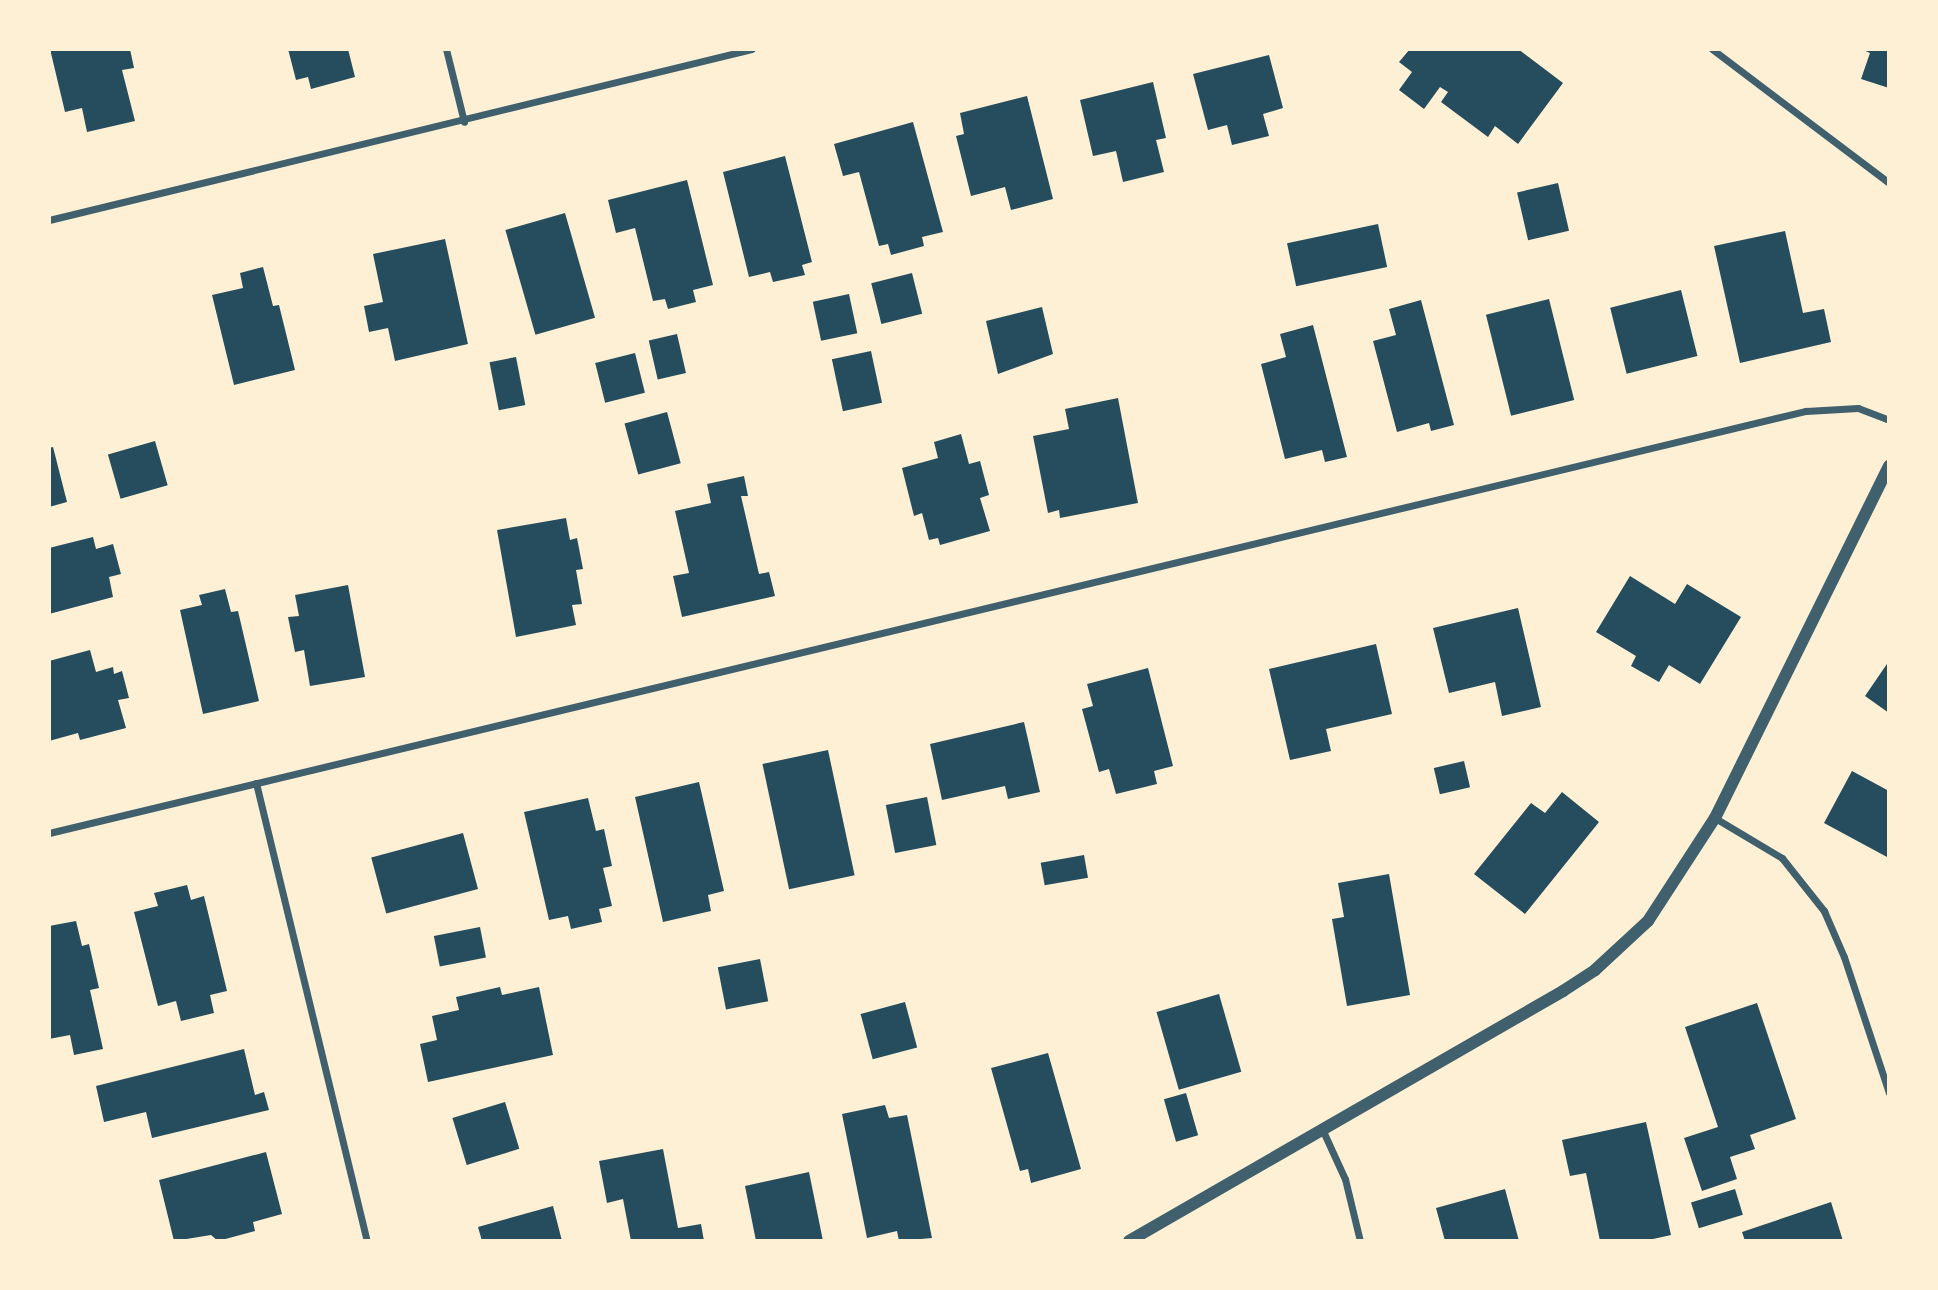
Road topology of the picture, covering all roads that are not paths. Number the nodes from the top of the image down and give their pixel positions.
1 (446, 49) edge
2 (752, 49) edge
3 (1712, 49) edge
4 (464, 122) junction
5 (1889, 183) edge
6 (49, 220) edge
7 (1889, 420) edge
8 (1889, 466) edge
9 (256, 783) junction
10 (1715, 818) junction
11 (49, 832) edge
12 (1889, 1093) edge
13 (1323, 1131) junction
14 (367, 1241) edge
15 (1129, 1241) edge
16 (1360, 1241) edge

1 - 4 street
2 - 4 street
3 - 5 street
4 - 6 street
7 - 9 street
8 - 10 street
9 - 11 street
9 - 14 street
10 - 12 street
10 - 13 street
13 - 15 street
13 - 16 street

